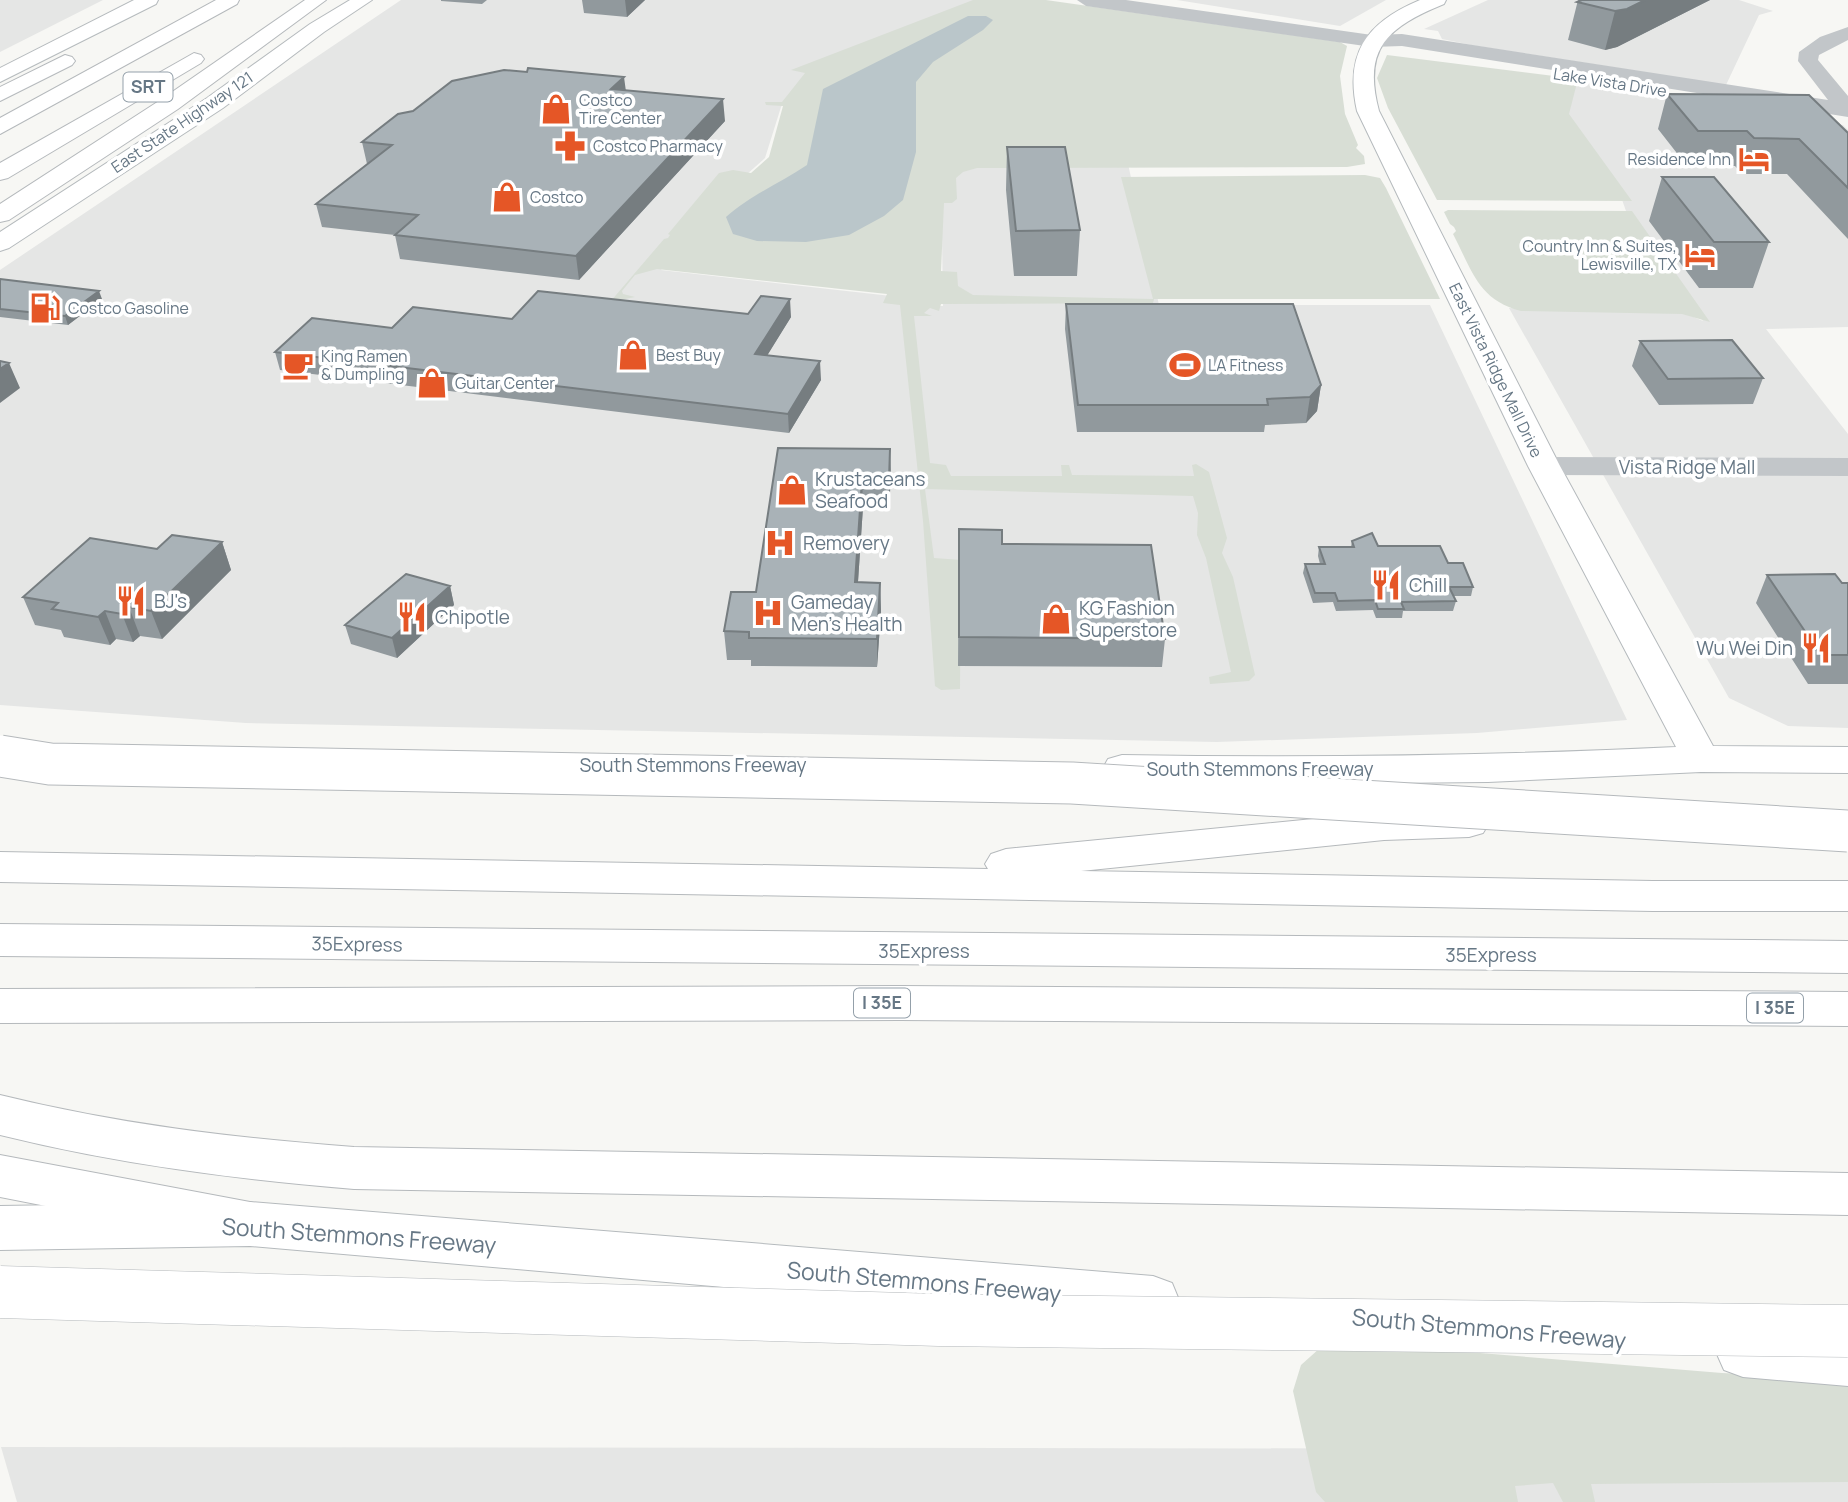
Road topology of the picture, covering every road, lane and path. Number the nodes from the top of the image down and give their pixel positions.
1 (230, 0) edge
2 (296, 0) edge
3 (317, 0) edge
4 (352, 0) edge
5 (362, 0) edge
6 (1086, 0) edge
7 (1437, 0) edge
8 (155, 7) edge
9 (321, 26) junction
10 (1848, 33) edge
11 (1372, 41) junction
12 (94, 74) junction
13 (0, 76) edge
14 (0, 95) edge
15 (1848, 110) edge
16 (0, 121) edge
17 (1848, 122) edge
18 (0, 127) edge
19 (0, 173) edge
20 (0, 215) edge
21 (0, 243) edge
22 (1544, 466) junction
23 (1839, 467) edge
24 (1848, 492) edge
25 (0, 756) edge
26 (1702, 759) junction
27 (1848, 760) edge
28 (50, 764) junction
29 (0, 765) edge
30 (1848, 811) edge
31 (1848, 831) edge
32 (0, 867) edge
33 (830, 882) junction
34 (1848, 897) edge
35 (0, 940) edge
36 (1848, 957) edge
37 (0, 1006) edge
38 (1848, 1009) edge
39 (0, 1115) edge
40 (0, 1176) edge
41 (1848, 1194) edge
42 (250, 1224) junction
43 (0, 1228) edge
44 (0, 1293) edge
45 (1848, 1331) edge
46 (1848, 1361) edge

1 - 12 main road, SRT
2 - 19 main road, SRT
3 - 20 main road
4 - 9 main road
5 - 9 main road, East State Highway 121
6 - 11 street, Lake Vista Drive
7 - 11 main road
8 - 13 main road
8 - 14 main road
9 - 21 main road, East State Highway 121
10 - 15 street
11 - 15 street, Lake Vista Drive
11 - 17 street, Lake Vista Drive
11 - 22 main road, East Vista Ridge Mall Drive
12 - 16 main road
12 - 18 main road, SRT
22 - 23 street, Vista Ridge Mall
22 - 26 main road, East Vista Ridge Mall Drive
23 - 24 street, Vista Ridge Mall
25 - 28 main road, bridge
26 - 27 main road, South Stemmons Freeway
26 - 29 main road, South Stemmons Freeway
28 - 29 main road, bridge
28 - 31 main road, bridge
30 - 33 main road
32 - 33 main road
33 - 34 main road
35 - 36 main road, 35Express
37 - 38 main road, I 35E
39 - 41 main road
40 - 42 main road
42 - 43 main road, South Stemmons Freeway
42 - 46 main road, South Stemmons Freeway
44 - 45 main road, bridge

